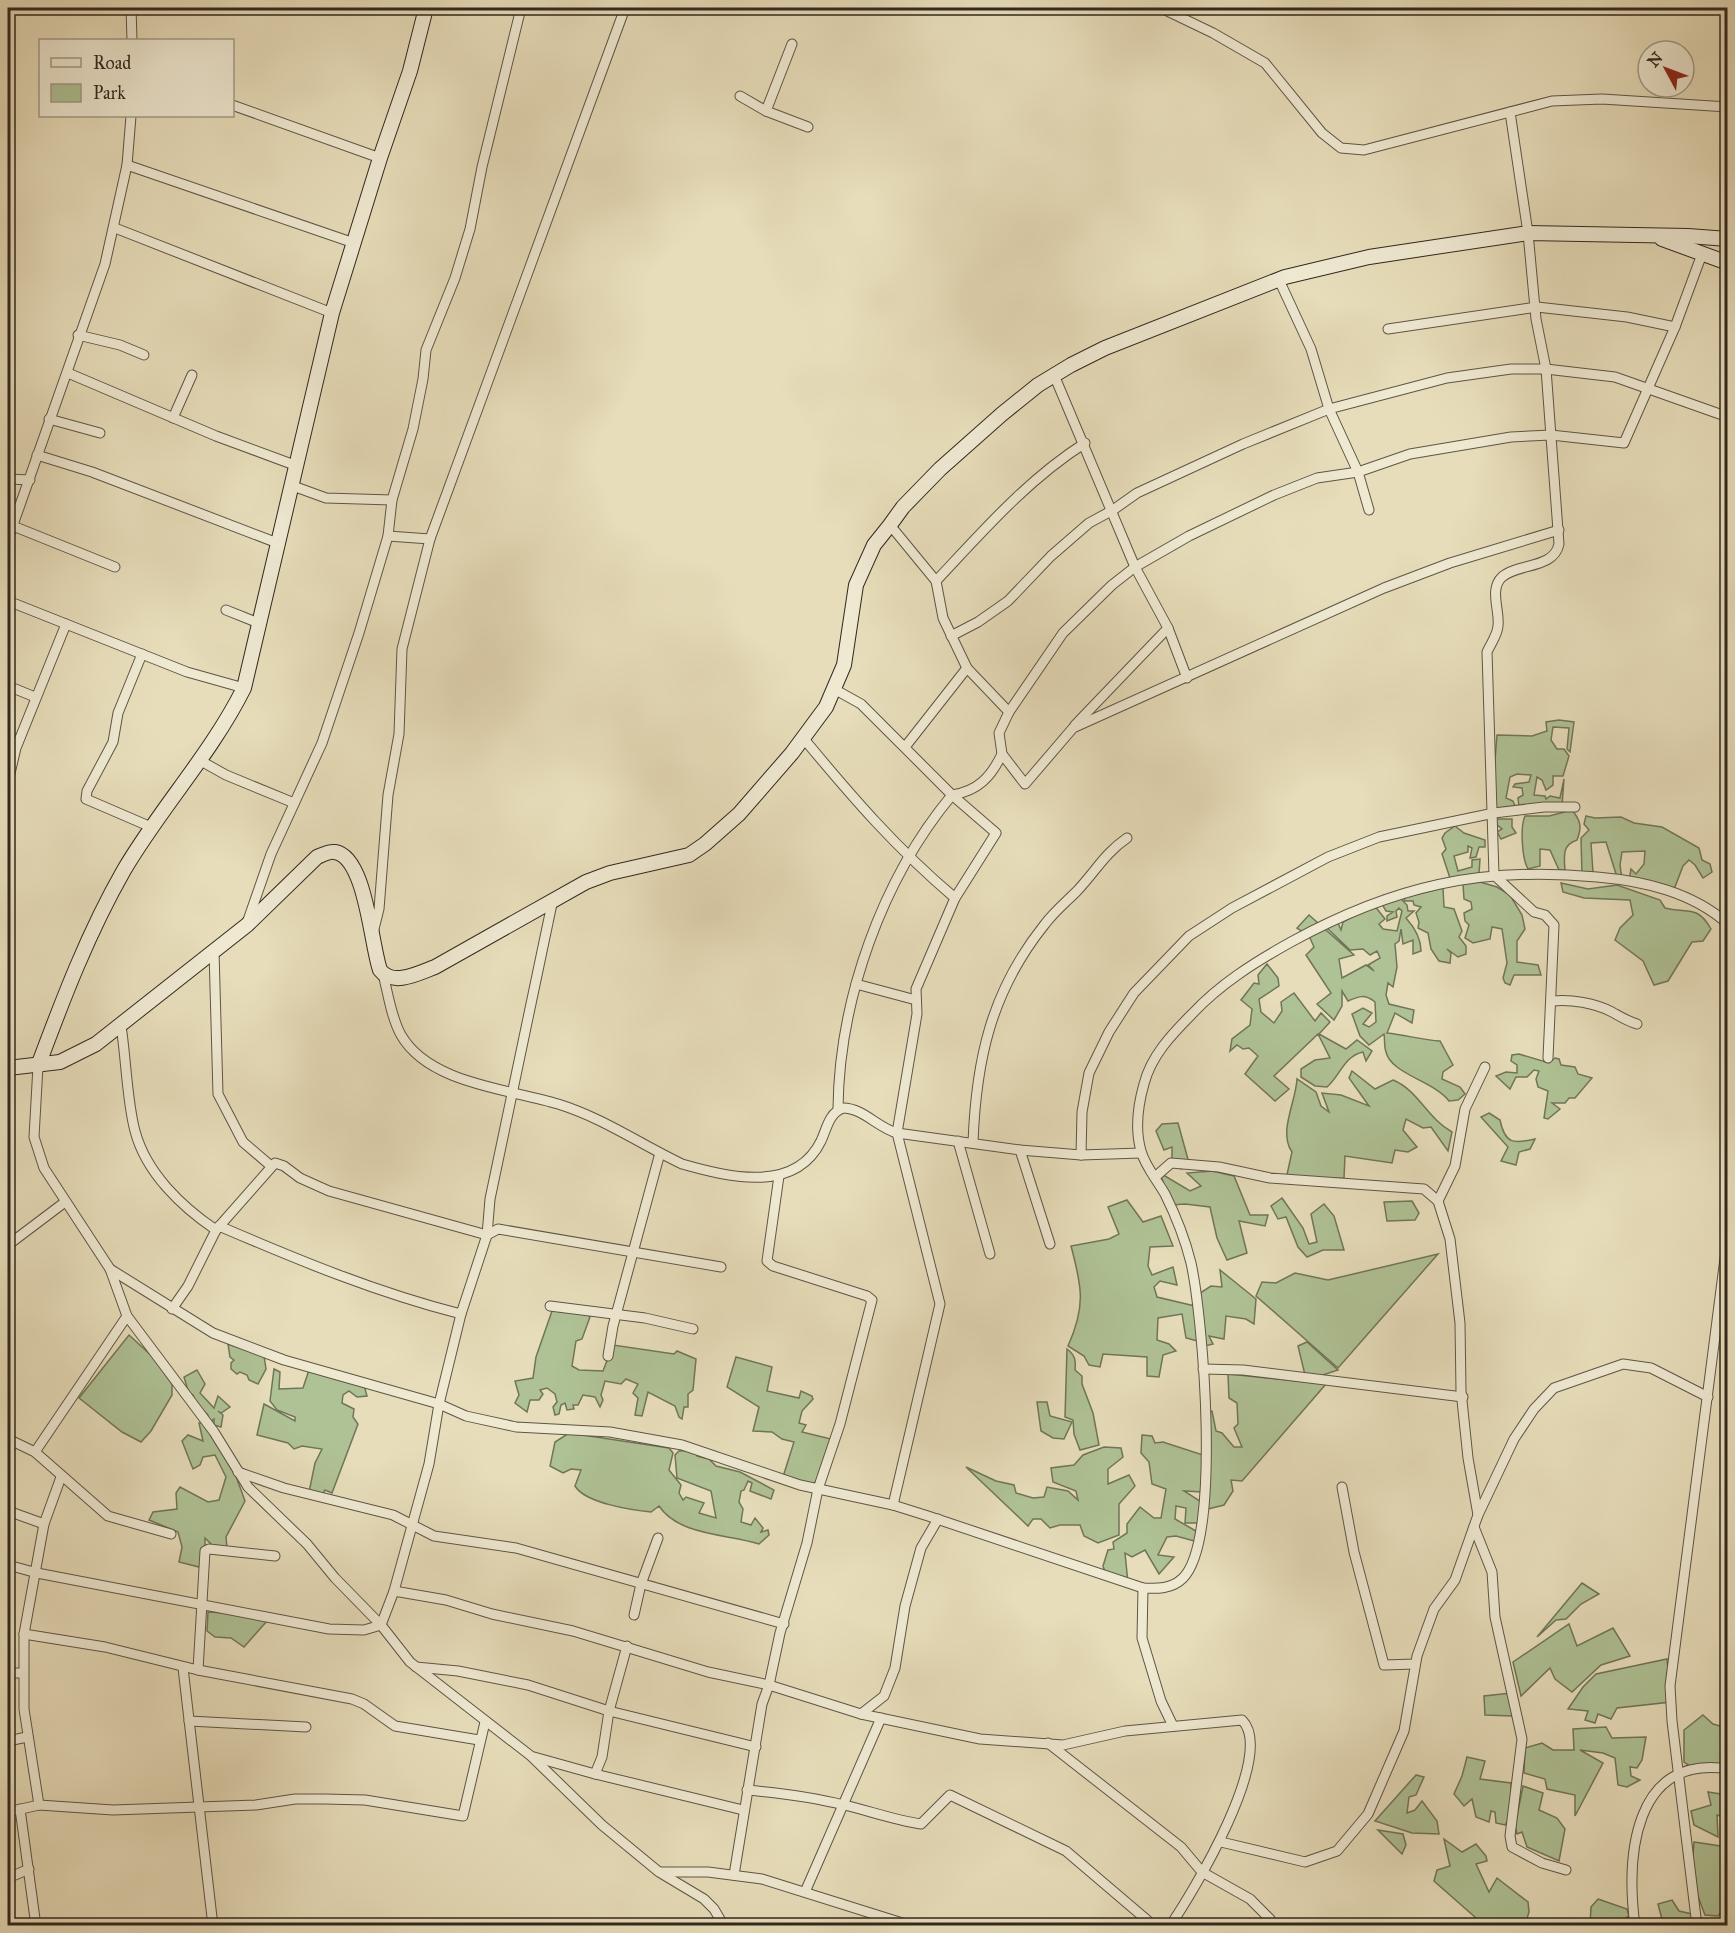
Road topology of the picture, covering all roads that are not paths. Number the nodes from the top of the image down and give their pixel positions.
1 (131, 8) edge
2 (422, 8) edge
3 (426, 8) edge
4 (522, 8) edge
5 (626, 8) edge
6 (1161, 8) edge
7 (8, 22) edge
8 (132, 39) edge
9 (792, 44) dead end
10 (8, 69) edge
11 (740, 96) dead end
12 (234, 106) edge
13 (1728, 106) edge
14 (766, 111) junction
15 (1510, 112) junction
16 (131, 117) edge
17 (808, 127) dead end
18 (380, 158) junction
19 (127, 165) junction
20 (115, 228) junction
21 (1528, 234) junction
22 (1656, 237) junction
23 (1728, 239) edge
24 (354, 243) junction
25 (1701, 254) junction
26 (1728, 263) edge
27 (1280, 280) junction
28 (1537, 307) junction
29 (332, 313) junction
30 (1675, 327) junction
31 (1388, 329) dead end
32 (78, 335) junction
33 (144, 355) dead end
34 (1546, 369) junction
35 (68, 373) junction
36 (192, 375) dead end
37 (1054, 375) junction
38 (1650, 389) junction
39 (1329, 409) junction
40 (1728, 417) edge
41 (49, 418) junction
42 (173, 418) junction
43 (100, 433) dead end
44 (1551, 435) junction
45 (1085, 442) junction
46 (37, 455) junction
47 (297, 466) junction
48 (1358, 472) junction
49 (8, 479) edge
50 (30, 480) junction
51 (293, 486) junction
52 (392, 500) junction
53 (1113, 510) junction
54 (1369, 510) dead end
55 (890, 525) junction
56 (13, 526) junction
57 (1559, 530) junction
58 (388, 536) junction
59 (8, 539) edge
60 (430, 539) junction
61 (280, 544) junction
62 (115, 567) dead end
63 (1136, 567) junction
64 (936, 581) junction
65 (8, 601) edge
66 (226, 610) dead end
67 (66, 624) junction
68 (261, 624) junction
69 (1168, 628) junction
70 (951, 636) junction
71 (142, 654) junction
72 (967, 668) junction
73 (1187, 678) junction
74 (8, 686) edge
75 (244, 688) junction
76 (834, 689) junction
77 (35, 697) junction
78 (1009, 712) junction
79 (1072, 728) junction
80 (804, 739) junction
81 (905, 747) junction
82 (1002, 754) junction
83 (201, 761) junction
84 (8, 782) edge
85 (952, 795) junction
86 (294, 802) junction
87 (1575, 807) dead end
88 (1494, 813) junction
89 (151, 827) junction
90 (1127, 838) dead end
91 (908, 858) junction
92 (1494, 875) junction
93 (955, 898) junction
94 (553, 899) junction
95 (1728, 924) edge
96 (247, 925) junction
97 (373, 933) junction
98 (214, 951) junction
99 (383, 974) junction
100 (856, 984) junction
101 (916, 1000) junction
102 (1552, 1000) junction
103 (1637, 1024) dead end
104 (121, 1026) junction
105 (1548, 1058) dead end
106 (38, 1066) junction
107 (1485, 1067) dead end
108 (8, 1068) edge
109 (511, 1094) junction
110 (838, 1110) junction
111 (897, 1133) junction
112 (958, 1141) junction
113 (973, 1143) junction
114 (1020, 1150) junction
115 (660, 1153) junction
116 (1142, 1153) junction
117 (1081, 1155) junction
118 (271, 1166) junction
119 (779, 1176) junction
120 (1155, 1177) junction
121 (65, 1202) junction
122 (1438, 1202) junction
123 (218, 1228) junction
124 (487, 1235) junction
125 (1728, 1235) edge
126 (1050, 1244) dead end
127 (8, 1245) edge
128 (634, 1251) junction
129 (990, 1254) dead end
130 (721, 1267) dead end
131 (110, 1269) junction
132 (550, 1306) dead end
133 (172, 1309) junction
134 (461, 1314) junction
135 (616, 1314) junction
136 (127, 1316) junction
137 (693, 1329) dead end
138 (609, 1356) dead end
139 (1203, 1369) junction
140 (1463, 1397) junction
141 (1708, 1397) junction
142 (439, 1404) junction
143 (8, 1439) edge
144 (35, 1452) junction
145 (238, 1472) junction
146 (61, 1477) junction
147 (1342, 1487) dead end
148 (818, 1489) junction
149 (893, 1505) junction
150 (8, 1511) edge
151 (1478, 1515) junction
152 (938, 1519) junction
153 (44, 1524) junction
154 (411, 1525) junction
155 (1474, 1527) junction
156 (171, 1534) dead end
157 (658, 1538) dead end
158 (275, 1556) dead end
159 (8, 1565) edge
160 (37, 1573) junction
161 (641, 1584) junction
162 (1143, 1588) junction
163 (394, 1591) junction
164 (201, 1605) junction
165 (634, 1615) dead end
166 (784, 1624) junction
167 (381, 1625) junction
168 (24, 1634) junction
169 (627, 1646) junction
170 (1415, 1664) junction
171 (416, 1667) junction
172 (183, 1668) junction
173 (198, 1670) junction
174 (8, 1673) edge
175 (23, 1673) junction
176 (769, 1685) junction
177 (609, 1711) junction
178 (861, 1714) junction
179 (881, 1718) junction
180 (189, 1721) junction
181 (485, 1722) junction
182 (1173, 1726) junction
183 (306, 1727) dead end
184 (27, 1737) junction
185 (479, 1740) junction
186 (8, 1741) edge
187 (1048, 1743) junction
188 (756, 1747) junction
189 (531, 1756) junction
190 (1728, 1769) edge
191 (1679, 1772) junction
192 (595, 1774) junction
193 (747, 1790) junction
194 (39, 1805) junction
195 (845, 1805) junction
196 (198, 1807) junction
197 (20, 1809) junction
198 (743, 1810) junction
199 (8, 1812) edge
200 (1221, 1842) junction
201 (29, 1869) junction
202 (1566, 1870) dead end
203 (660, 1872) junction
204 (1202, 1872) junction
205 (734, 1875) junction
206 (8, 1878) edge
207 (805, 1892) junction
208 (36, 1926) edge
209 (213, 1926) edge
210 (724, 1926) edge
211 (912, 1926) edge
212 (1154, 1926) edge
213 (1170, 1926) edge
214 (1273, 1926) edge
215 (1635, 1926) edge
216 (1697, 1926) edge

1 - 8 street
2 - 3 street
3 - 18 main road
4 - 52 street
5 - 60 street
6 - 15 street
7 - 10 street
9 - 14 street
11 - 14 street
12 - 18 street
13 - 15 street
14 - 17 street
15 - 21 street
16 - 19 street
18 - 24 main road
19 - 20 street
19 - 24 street
20 - 29 street
20 - 32 street
21 - 22 main road
21 - 27 main road
21 - 28 street
22 - 23 main road
22 - 25 main road
24 - 29 main road
25 - 26 main road
25 - 30 street
27 - 37 main road
27 - 39 street
28 - 30 street
28 - 31 street
28 - 34 street
29 - 47 main road
30 - 38 street
32 - 33 street
32 - 35 street
34 - 38 street
34 - 39 street
34 - 44 street
35 - 41 street
35 - 42 street
36 - 42 street
37 - 45 street
37 - 55 main road
38 - 40 street
38 - 44 street
39 - 48 street
39 - 53 street
41 - 43 street
41 - 46 street
42 - 47 street
44 - 48 street
44 - 57 street
45 - 53 street
45 - 64 street
46 - 50 street
46 - 61 street
47 - 51 main road
48 - 54 street
48 - 63 street
49 - 50 street
50 - 56 street
51 - 52 street
51 - 61 main road
52 - 58 street
53 - 63 street
53 - 70 street
55 - 64 street
55 - 76 main road
56 - 59 street
56 - 62 street
57 - 73 street
57 - 88 street
58 - 60 street
58 - 86 street
60 - 97 street
61 - 68 main road
63 - 69 street
63 - 78 street
64 - 70 street
65 - 67 street
66 - 68 street
67 - 71 street
67 - 77 street
68 - 75 main road
69 - 73 street
69 - 79 street
70 - 72 street
71 - 75 street
71 - 89 street
72 - 78 street
72 - 81 street
73 - 79 street
74 - 77 street
75 - 83 main road
76 - 80 main road
76 - 81 street
77 - 84 street
78 - 82 street
79 - 82 street
80 - 91 street
80 - 94 main road
81 - 85 street
82 - 85 street
83 - 86 street
83 - 89 main road
85 - 91 street
85 - 93 street
86 - 96 street
87 - 88 street
88 - 92 street
88 - 117 street
89 - 106 main road
90 - 113 street
91 - 93 street
91 - 100 street
92 - 95 street
92 - 102 street
92 - 116 street
93 - 101 street
94 - 99 main road
94 - 109 street
96 - 97 main road
96 - 98 main road
97 - 99 main road
98 - 104 main road
98 - 118 street
99 - 109 street
100 - 101 street
100 - 110 street
101 - 111 street
102 - 103 street
102 - 105 street
104 - 106 main road
104 - 123 street
106 - 108 main road
106 - 121 street
107 - 122 street
109 - 115 street
109 - 124 street
110 - 111 street
110 - 119 street
111 - 112 street
111 - 149 street
112 - 113 street
112 - 129 street
113 - 114 street
114 - 117 street
114 - 126 street
115 - 119 street
115 - 128 street
116 - 117 street
116 - 120 street
118 - 123 street
118 - 124 street
119 - 148 street
120 - 122 street
120 - 139 street
121 - 127 street
121 - 131 street
122 - 140 street
123 - 133 street
123 - 134 street
124 - 128 street
124 - 134 street
125 - 141 street
128 - 130 street
128 - 135 street
131 - 133 street
131 - 136 street
132 - 135 street
133 - 142 street
134 - 142 street
135 - 137 street
135 - 138 street
136 - 144 street
136 - 145 street
139 - 140 street
139 - 162 street
140 - 151 street
141 - 151 street
141 - 191 street
142 - 148 street
142 - 154 street
143 - 144 street
144 - 146 street
145 - 154 street
145 - 167 street
146 - 153 street
146 - 156 street
147 - 170 street
148 - 149 street
148 - 166 street
149 - 152 street
150 - 153 street
151 - 155 street
152 - 162 street
152 - 178 street
153 - 160 street
154 - 161 street
154 - 163 street
155 - 170 street
155 - 202 street
157 - 161 street
158 - 164 street
159 - 160 street
160 - 164 street
160 - 168 street
161 - 165 street
161 - 166 street
162 - 182 street
163 - 167 street
163 - 169 street
164 - 167 street
164 - 173 street
166 - 176 street
167 - 171 street
168 - 172 street
168 - 175 street
169 - 176 street
169 - 177 street
170 - 200 street
171 - 177 street
171 - 181 street
172 - 173 street
172 - 180 street
173 - 185 street
174 - 175 street
175 - 184 street
176 - 178 street
176 - 188 street
177 - 188 street
177 - 192 street
178 - 179 street
179 - 187 street
179 - 195 street
180 - 183 street
180 - 196 street
181 - 185 street
181 - 189 street
182 - 187 street
182 - 200 street
184 - 186 street
184 - 194 street
185 - 196 street
187 - 204 street
188 - 193 street
189 - 192 street
189 - 203 street
190 - 191 street
191 - 215 street
191 - 216 street
192 - 198 street
193 - 195 street
193 - 198 street
194 - 196 street
194 - 197 street
195 - 207 street
195 - 212 street
196 - 209 street
197 - 199 street
197 - 201 street
198 - 205 street
200 - 204 street
201 - 206 street
201 - 208 street
203 - 205 street
203 - 210 street
204 - 213 street
204 - 214 street
205 - 207 street
207 - 211 street

